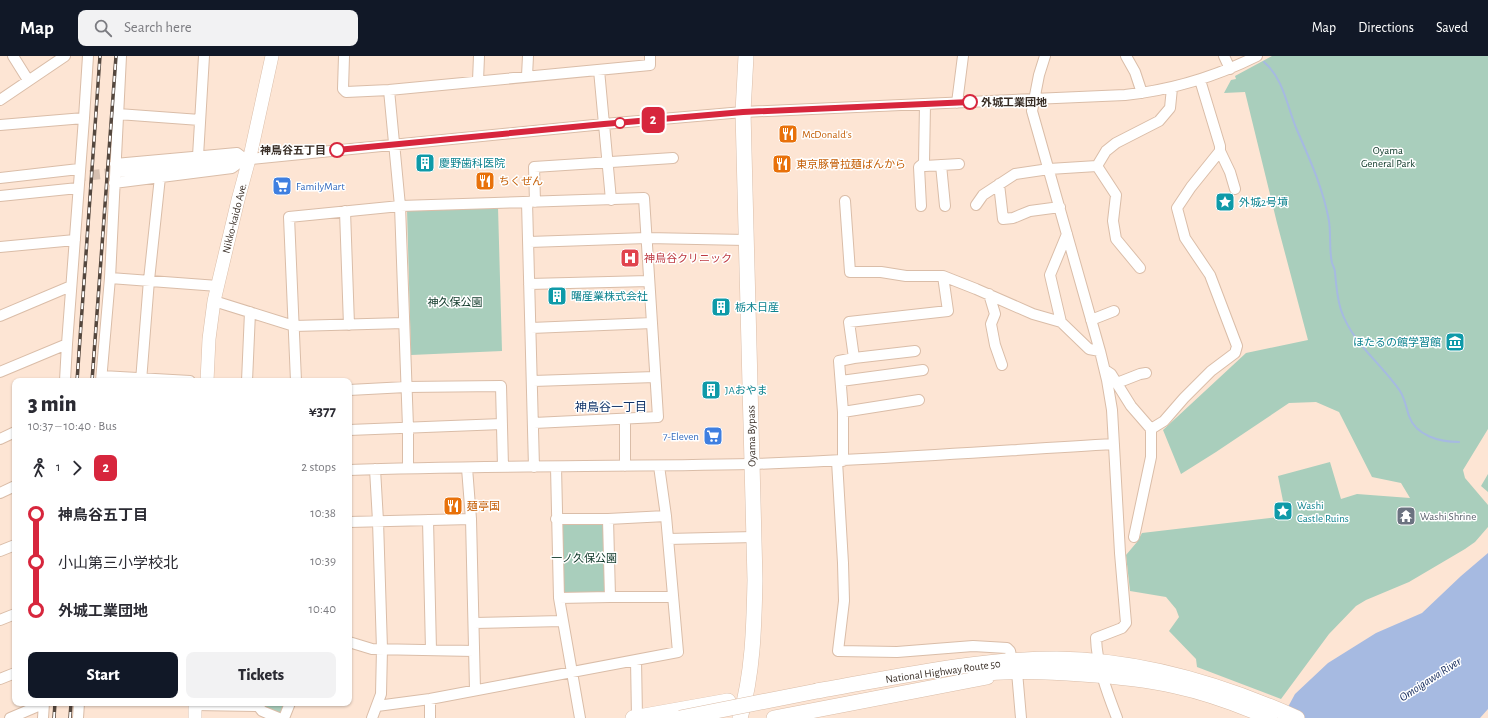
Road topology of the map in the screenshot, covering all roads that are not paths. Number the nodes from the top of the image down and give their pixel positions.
1 (13, 56) edge
2 (65, 56) edge
3 (88, 56) edge
4 (121, 56) edge
5 (204, 56) edge
6 (272, 56) edge
7 (344, 56) edge
8 (479, 56) edge
9 (528, 56) edge
10 (650, 56) edge
11 (746, 56) edge
12 (962, 56) edge
13 (1045, 56) edge
14 (1126, 56) edge
15 (1224, 56) edge
16 (1257, 56) edge
17 (1230, 69) junction
18 (599, 70) junction
19 (527, 76) junction
20 (28, 80) junction
21 (1200, 80) junction
22 (478, 81) junction
23 (1172, 88) junction
24 (389, 90) junction
25 (1142, 93) junction
26 (0, 100) edge
27 (1033, 100) junction
28 (956, 103) junction
29 (925, 104) junction
30 (743, 112) junction
31 (118, 114) junction
32 (84, 118) junction
33 (200, 120) junction
34 (604, 124) junction
35 (0, 125) edge
36 (394, 145) junction
37 (1220, 151) junction
38 (198, 156) junction
39 (673, 158) dead end
40 (247, 159) junction
41 (608, 163) junction
42 (924, 163) junction
43 (959, 164) dead end
44 (941, 165) junction
45 (1097, 166) junction
46 (117, 168) junction
47 (1049, 169) junction
48 (77, 173) junction
49 (160, 177) junction
50 (0, 178) edge
51 (114, 183) junction
52 (999, 184) junction
53 (0, 185) edge
54 (78, 188) junction
55 (1235, 189) dead end
56 (0, 196) edge
57 (611, 200) junction
58 (845, 201) dead end
59 (531, 202) junction
60 (976, 205) dead end
61 (400, 206) junction
62 (921, 206) dead end
63 (945, 206) dead end
64 (1060, 207) junction
65 (345, 211) junction
66 (1067, 234) junction
67 (647, 238) junction
68 (75, 240) junction
69 (746, 240) junction
70 (528, 242) junction
71 (0, 247) edge
72 (1140, 268) dead end
73 (943, 276) junction
74 (110, 278) junction
75 (150, 280) junction
76 (649, 281) junction
77 (529, 284) junction
78 (72, 286) junction
79 (218, 286) junction
80 (989, 294) junction
81 (214, 301) junction
82 (1114, 311) dead end
83 (250, 312) junction
84 (0, 316) edge
85 (1091, 320) junction
86 (1061, 322) junction
87 (404, 323) junction
88 (652, 323) junction
89 (349, 325) junction
90 (294, 326) junction
91 (531, 328) junction
92 (67, 344) junction
93 (915, 351) dead end
94 (1100, 351) junction
95 (854, 358) junction
96 (1002, 365) dead end
97 (923, 370) dead end
98 (1105, 370) junction
99 (0, 372) edge
100 (1146, 373) dead end
101 (655, 377) junction
102 (65, 378) edge
103 (101, 378) edge
104 (141, 378) edge
105 (207, 378) edge
106 (247, 378) edge
107 (296, 378) edge
108 (533, 381) junction
109 (841, 381) junction
110 (1117, 383) junction
111 (406, 387) junction
112 (352, 390) edge
113 (920, 400) dead end
114 (843, 412) junction
115 (625, 420) junction
116 (534, 423) junction
117 (502, 424) junction
118 (408, 427) junction
119 (1150, 429) junction
120 (352, 430) edge
121 (12, 435) edge
122 (0, 439) edge
123 (1114, 444) junction
124 (840, 461) junction
125 (752, 464) junction
126 (625, 466) junction
127 (660, 466) junction
128 (503, 467) junction
129 (534, 467) junction
130 (556, 467) junction
131 (408, 468) junction
132 (467, 468) junction
133 (375, 469) junction
134 (352, 470) edge
135 (12, 487) edge
136 (0, 492) edge
137 (666, 516) junction
138 (471, 519) junction
139 (556, 519) junction
140 (608, 519) junction
141 (428, 520) junction
142 (378, 521) junction
143 (352, 522) edge
144 (754, 537) junction
145 (1134, 537) dead end
146 (668, 539) junction
147 (12, 546) edge
148 (0, 551) edge
149 (610, 596) junction
150 (673, 597) junction
151 (559, 598) junction
152 (12, 615) edge
153 (0, 620) edge
154 (562, 621) junction
155 (474, 623) junction
156 (352, 643) edge
157 (382, 649) junction
158 (431, 650) junction
159 (474, 651) junction
160 (636, 660) junction
161 (968, 665) junction
162 (1012, 668) junction
163 (1101, 668) junction
164 (572, 672) junction
165 (12, 674) edge
166 (0, 679) edge
167 (475, 690) junction
168 (1210, 690) junction
169 (818, 696) junction
170 (746, 698) junction
171 (430, 699) junction
172 (39, 706) edge
173 (44, 706) edge
174 (79, 706) edge
175 (236, 706) edge
176 (259, 706) edge
177 (289, 706) edge
178 (377, 706) junction
179 (193, 708) edge
180 (10, 718) edge
181 (43, 718) edge
182 (78, 718) edge
183 (279, 718) edge
184 (284, 718) edge
185 (372, 718) edge
186 (430, 718) edge
187 (580, 718) edge
188 (635, 718) edge
189 (680, 718) edge
190 (730, 718) edge
191 (740, 718) edge
192 (774, 718) edge
193 (1021, 718) edge
194 (1117, 718) edge
195 (1270, 718) edge
196 (1297, 718) edge

1 - 20 street
2 - 20 street
3 - 32 street
4 - 31 street
5 - 33 street
6 - 40 main road, Nikko-kaido Ave.
7 - 24 street
8 - 22 street
9 - 19 street
10 - 18 street
11 - 30 highway, Oyama Bypass
12 - 28 street
13 - 27 street
14 - 25 street
15 - 17 street
16 - 17 street
17 - 21 street
18 - 19 street
18 - 34 street
19 - 22 street
20 - 26 street
21 - 23 street
21 - 37 street
22 - 24 street
23 - 25 street
23 - 45 street
24 - 36 street
25 - 27 street
27 - 28 street
27 - 47 street
28 - 29 street
29 - 30 street
29 - 42 street
30 - 34 street
30 - 69 highway, Oyama Bypass
31 - 33 street
31 - 46 street
32 - 35 street
32 - 48 street
33 - 38 street
34 - 36 street
34 - 41 street
36 - 40 street
36 - 61 street
37 - 55 street
37 - 119 street
38 - 40 street
38 - 46 street
39 - 41 street
40 - 46 street
40 - 49 street
40 - 79 main road, Nikko-kaido Ave.
41 - 57 street
41 - 59 street
42 - 44 street
42 - 62 street
43 - 44 street
44 - 63 street
45 - 47 street
45 - 72 street
46 - 51 street
47 - 52 street
47 - 64 street
48 - 50 street
48 - 53 street
48 - 54 street
49 - 51 street
49 - 75 street
51 - 74 street
52 - 60 street
52 - 64 street
54 - 56 street
54 - 68 street
57 - 59 street
57 - 67 street
58 - 73 street
59 - 61 street
59 - 70 street
61 - 65 street
61 - 87 street
64 - 66 street
65 - 89 street
65 - 90 street
66 - 85 street
66 - 86 street
67 - 69 street
67 - 70 street
67 - 76 street
68 - 71 street
68 - 78 street
69 - 125 highway, Oyama Bypass
70 - 77 street
73 - 80 street
73 - 95 street
74 - 75 street
74 - 103 street
75 - 79 street
75 - 104 street
76 - 77 street
76 - 88 street
77 - 91 street
78 - 84 street
78 - 92 street
79 - 81 main road, Nikko-kaido Ave.
80 - 86 street
80 - 96 street
81 - 83 street
81 - 105 main road, Nikko-kaido Ave.
82 - 85 street
83 - 90 street
83 - 106 street
85 - 94 street
86 - 94 street
87 - 89 street
87 - 111 street
88 - 91 street
88 - 101 street
89 - 90 street
90 - 107 street
91 - 108 street
92 - 99 street
92 - 102 street
93 - 95 street
94 - 98 street
95 - 109 street
97 - 109 street
98 - 110 street
98 - 123 street
100 - 110 street
101 - 108 street
101 - 115 street
108 - 116 street
109 - 114 street
110 - 119 street
111 - 112 street
111 - 117 street
111 - 118 street
113 - 114 street
114 - 124 street
115 - 116 street
115 - 126 street
116 - 129 street
117 - 118 street
117 - 128 street
118 - 120 street
118 - 131 street
119 - 145 street
121 - 122 street
123 - 124 street
123 - 163 street
124 - 125 street
124 - 162 street
125 - 127 street
125 - 144 highway, Oyama Bypass
126 - 127 street
126 - 130 street
127 - 137 street
128 - 129 street
128 - 132 street
129 - 130 street
130 - 139 street
131 - 132 street
131 - 133 street
132 - 138 street
133 - 134 street
133 - 142 street
135 - 136 street
137 - 140 street
137 - 146 street
138 - 141 street
138 - 155 street
139 - 140 street
139 - 151 street
140 - 149 street
141 - 142 street
141 - 158 street
142 - 143 street
142 - 157 street
144 - 146 street
144 - 170 highway, Oyama Bypass
146 - 150 street
147 - 148 street
149 - 150 street
149 - 151 street
150 - 160 street
151 - 154 street
152 - 153 street
154 - 155 street
154 - 164 street
155 - 159 street
156 - 157 street
157 - 158 street
157 - 178 street
158 - 159 street
159 - 167 street
160 - 164 street
160 - 188 street
161 - 162 highway, National Highway Route 50
161 - 169 highway, National Highway Route 50
161 - 170 highway
162 - 163 highway, National Highway Route 50
162 - 169 highway, National Highway Route 50
162 - 192 highway
162 - 193 street
163 - 168 highway, National Highway Route 50
163 - 194 street
164 - 167 street
164 - 187 street
165 - 166 street
167 - 171 street
168 - 195 highway, National Highway Route 50
168 - 196 highway, National Highway Route 50
169 - 189 highway, National Highway Route 50, bridge
169 - 190 highway, National Highway Route 50
170 - 188 highway
170 - 191 highway, Oyama Bypass
171 - 178 street
171 - 186 street
172 - 180 street
173 - 181 street
174 - 182 street
175 - 179 street
176 - 183 street
177 - 184 street
178 - 185 street

